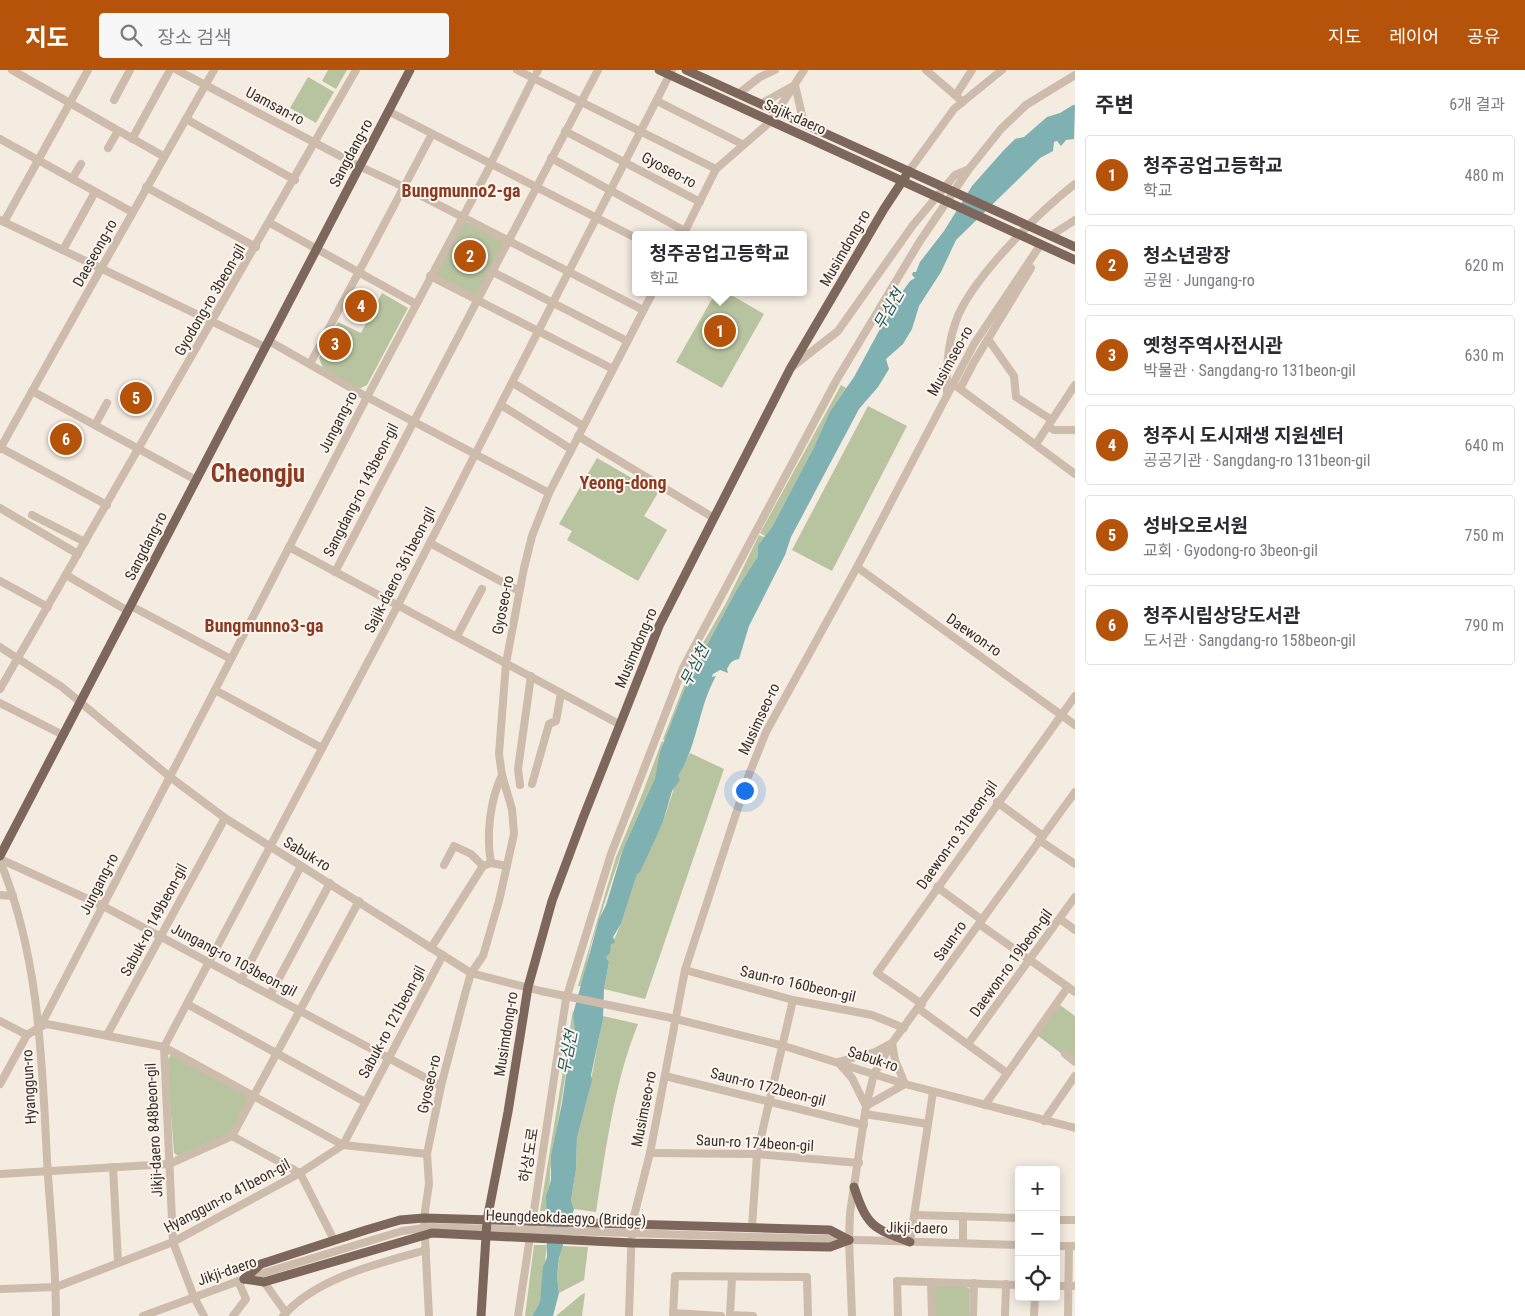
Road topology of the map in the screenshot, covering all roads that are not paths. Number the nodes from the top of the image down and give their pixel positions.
1 (12, 70) edge
2 (88, 70) edge
3 (130, 70) edge
4 (170, 70) edge
5 (177, 70) edge
6 (214, 70) edge
7 (356, 70) edge
8 (410, 70) edge
9 (517, 70) edge
10 (598, 70) edge
11 (660, 70) edge
12 (686, 70) edge
13 (775, 70) edge
14 (804, 70) edge
15 (926, 70) edge
16 (972, 70) edge
17 (1002, 70) edge
18 (671, 72) edge
19 (1075, 75) edge
20 (535, 76) edge
21 (206, 84) junction
22 (795, 85) junction
23 (738, 94) junction
24 (956, 95) junction
25 (114, 100) dead end
26 (658, 101) junction
27 (581, 102) junction
28 (963, 102) junction
29 (70, 103) junction
30 (761, 104) junction
31 (388, 112) junction
32 (778, 112) junction
33 (186, 119) junction
34 (771, 121) junction
35 (804, 124) junction
36 (118, 131) junction
37 (565, 131) junction
38 (432, 134) junction
39 (641, 134) junction
40 (0, 139) edge
41 (132, 139) junction
42 (315, 142) junction
43 (742, 144) junction
44 (108, 148) dead end
45 (163, 156) junction
46 (551, 158) junction
47 (493, 159) dead end
48 (39, 161) junction
49 (626, 163) junction
50 (81, 164) dead end
51 (360, 166) junction
52 (489, 168) dead end
53 (716, 169) junction
54 (969, 169) junction
55 (909, 171) junction
56 (72, 179) junction
57 (295, 180) junction
58 (902, 180) junction
59 (1075, 184) edge
60 (146, 187) junction
61 (404, 187) junction
62 (536, 187) junction
63 (612, 191) junction
64 (95, 192) junction
65 (700, 202) junction
66 (132, 212) junction
67 (463, 217) junction
68 (598, 218) junction
69 (1075, 220) edge
70 (2, 221) edge
71 (270, 224) junction
72 (681, 231) edge
73 (685, 231) edge
74 (632, 236) edge
75 (1050, 236) junction
76 (507, 240) junction
77 (1041, 244) junction
78 (256, 247) junction
79 (1075, 247) edge
80 (316, 249) junction
81 (63, 250) junction
82 (1075, 260) edge
83 (103, 268) junction
84 (492, 271) junction
85 (359, 272) junction
86 (569, 272) junction
87 (430, 276) junction
88 (651, 296) edge
89 (476, 300) junction
90 (554, 303) junction
91 (416, 304) junction
92 (644, 310) junction
93 (213, 321) junction
94 (540, 331) junction
95 (988, 339) junction
96 (627, 341) junction
97 (267, 344) junction
98 (310, 364) junction
99 (613, 369) junction
100 (790, 369) junction
101 (513, 383) junction
102 (953, 384) junction
103 (1075, 385) edge
104 (960, 389) junction
105 (32, 391) junction
106 (947, 395) junction
107 (367, 397) junction
108 (108, 403) dead end
109 (501, 404) junction
110 (412, 421) junction
111 (1050, 423) junction
112 (95, 425) junction
113 (583, 426) junction
114 (1075, 430) edge
115 (578, 436) junction
116 (3, 438) edge
117 (1036, 444) junction
118 (0, 448) edge
119 (140, 449) junction
120 (572, 449) junction
121 (475, 454) junction
122 (1075, 474) edge
123 (196, 480) junction
124 (550, 493) junction
125 (107, 505) junction
126 (0, 508) edge
127 (32, 515) dead end
128 (714, 518) junction
129 (85, 542) junction
130 (430, 543) junction
131 (289, 548) junction
132 (78, 554) junction
133 (858, 567) junction
134 (335, 572) junction
135 (66, 575) junction
136 (0, 581) edge
137 (482, 589) dead end
138 (519, 591) junction
139 (398, 605) junction
140 (48, 607) junction
141 (129, 609) junction
142 (456, 636) junction
143 (0, 647) edge
144 (19, 658) junction
145 (231, 659) junction
146 (506, 663) junction
147 (531, 676) junction
148 (0, 690) edge
149 (215, 690) junction
150 (561, 693) junction
151 (1075, 696) edge
152 (81, 701) junction
153 (0, 703) edge
154 (1062, 715) junction
155 (619, 724) junction
156 (1075, 725) edge
157 (63, 735) junction
158 (322, 748) junction
159 (502, 775) junction
160 (170, 776) junction
161 (532, 784) dead end
162 (520, 785) dead end
163 (1075, 792) edge
164 (997, 802) junction
165 (225, 818) junction
166 (1041, 838) junction
167 (269, 847) junction
168 (0, 858) edge
169 (491, 862) junction
170 (1075, 864) edge
171 (444, 865) dead end
172 (301, 866) junction
173 (483, 866) junction
174 (507, 866) junction
175 (330, 883) junction
176 (937, 887) junction
177 (0, 895) edge
178 (13, 896) junction
179 (1075, 897) edge
180 (359, 900) junction
181 (103, 906) junction
182 (1060, 918) junction
183 (980, 922) junction
184 (1075, 930) edge
185 (161, 936) junction
186 (431, 948) junction
187 (443, 955) junction
188 (1029, 959) junction
189 (209, 963) junction
190 (685, 970) junction
191 (471, 973) junction
192 (241, 980) junction
193 (528, 987) junction
194 (1072, 990) edge
195 (270, 995) junction
196 (793, 1000) junction
197 (187, 1004) junction
198 (920, 1006) junction
199 (300, 1010) junction
200 (676, 1019) junction
201 (0, 1020) edge
202 (40, 1027) junction
203 (904, 1028) junction
204 (27, 1035) junction
205 (107, 1035) junction
206 (892, 1043) junction
207 (968, 1044) junction
208 (784, 1046) junction
209 (164, 1048) junction
210 (277, 1053) junction
211 (1065, 1054) dead end
212 (389, 1058) junction
213 (838, 1062) junction
214 (1075, 1062) edge
215 (1007, 1073) junction
216 (874, 1074) junction
217 (665, 1076) junction
218 (1075, 1076) edge
219 (0, 1084) edge
220 (905, 1084) junction
221 (441, 1086) junction
222 (933, 1092) junction
223 (253, 1096) junction
224 (365, 1102) junction
225 (769, 1102) junction
226 (985, 1105) junction
227 (866, 1110) junction
228 (1044, 1121) junction
229 (928, 1124) junction
230 (864, 1125) junction
231 (1075, 1128) edge
232 (232, 1136) junction
233 (343, 1145) junction
234 (650, 1153) junction
235 (427, 1154) junction
236 (758, 1154) junction
237 (860, 1163) junction
238 (170, 1164) junction
239 (113, 1167) junction
240 (48, 1172) junction
241 (300, 1173) junction
242 (0, 1174) edge
243 (854, 1187) junction
244 (914, 1215) junction
245 (963, 1216) junction
246 (424, 1218) junction
247 (1015, 1218) edge
248 (487, 1220) junction
249 (1060, 1220) edge
250 (1075, 1220) edge
251 (628, 1225) junction
252 (752, 1227) junction
253 (425, 1235) junction
254 (487, 1237) junction
255 (334, 1240) junction
256 (814, 1240) joint
257 (849, 1240) junction
258 (173, 1242) junction
259 (910, 1242) junction
260 (632, 1243) junction
261 (963, 1243) junction
262 (1015, 1245) edge
263 (1072, 1246) edge
264 (426, 1250) junction
265 (321, 1255) joint
266 (118, 1262) junction
267 (732, 1278) junction
268 (241, 1280) junction
269 (264, 1282) junction
270 (931, 1282) junction
271 (974, 1283) junction
272 (1006, 1284) junction
273 (1015, 1285) edge
274 (56, 1286) junction
275 (1072, 1286) edge
276 (0, 1289) edge
277 (194, 1297) junction
278 (520, 1300) junction
279 (1035, 1301) edge
280 (285, 1314) edge
281 (57, 1315) edge
282 (673, 1315) edge
283 (143, 1316) edge
284 (204, 1316) edge
285 (233, 1316) edge
286 (429, 1316) edge
287 (481, 1316) edge
288 (513, 1316) edge
289 (518, 1316) edge
290 (629, 1316) edge
291 (721, 1316) edge
292 (753, 1316) edge
293 (808, 1316) edge
294 (852, 1316) edge
295 (898, 1316) edge
296 (932, 1316) edge
297 (973, 1316) edge
298 (1005, 1316) edge
299 (1034, 1316) edge
300 (1068, 1316) edge

1 - 29 street
2 - 29 street
3 - 25 street
4 - 41 street
5 - 21 street, Uamsan-ro
6 - 21 street, Daeseong-ro
7 - 42 street, Gyodong-ro 3beon-gil
8 - 31 main road, Sangdang-ro
9 - 20 street
10 - 27 street
11 - 18 main road, Sajik-daero
12 - 23 main road, Sajik-daero
13 - 23 street, Sajik-daero
14 - 22 street, Gyoseo-ro
15 - 24 street
16 - 24 street
17 - 28 street, Musimdong-ro
18 - 26 street, Sajik-daero 361beon-gil
18 - 34 main road, Sajik-daero
19 - 54 street
20 - 27 street
20 - 47 street
21 - 33 street, Daeseong-ro
21 - 42 street, Uamsan-ro
22 - 30 street
22 - 32 street, Gyoseo-ro
22 - 35 street
23 - 30 main road, Sajik-daero
24 - 28 street
26 - 39 street, Sajik-daero 361beon-gil
26 - 43 street
27 - 37 street, Sangdang-ro 143beon-gil
27 - 39 street
28 - 55 street, Musimdong-ro
29 - 36 street
29 - 48 street
30 - 32 main road, Sajik-daero
31 - 38 street
31 - 51 main road, Sangdang-ro
32 - 34 street, Gyoseo-ro
32 - 35 main road, Sajik-daero
33 - 45 street, Daeseong-ro
33 - 57 street
34 - 43 street, Gyoseo-ro
34 - 58 main road, Sajik-daero
35 - 55 main road, Sajik-daero
36 - 41 street
36 - 44 street
37 - 46 street, Sangdang-ro 143beon-gil
37 - 49 street
38 - 61 street
38 - 62 street
39 - 49 street, Sajik-daero 361beon-gil
39 - 53 street, Gyoseo-ro
40 - 48 street
41 - 45 street
42 - 51 street, Uamsan-ro
42 - 57 street, Gyodong-ro 3beon-gil
43 - 53 street, Gyoseo-ro
45 - 60 street, Daeseong-ro
46 - 62 street, Sangdang-ro 143beon-gil
46 - 63 street
48 - 56 street
48 - 70 street
49 - 63 street, Sajik-daero 361beon-gil
49 - 65 street, Gyoseo-ro
50 - 56 street
51 - 61 street, Uamsan-ro
51 - 80 main road, Sangdang-ro
52 - 67 street, Jungang-ro
53 - 65 street, Gyoseo-ro
54 - 100 street
54 - 278 street, 하상도로
55 - 58 main road, Musimdong-ro
55 - 75 main road, Sajik-daero
56 - 64 street
57 - 71 street, Gyodong-ro 3beon-gil
58 - 77 main road, Sajik-daero
58 - 100 main road, Musimdong-ro
59 - 106 street
60 - 66 street, Daeseong-ro
60 - 78 street
61 - 67 street, Uamsan-ro
61 - 85 street
62 - 68 street
62 - 76 street, Sangdang-ro 143beon-gil
63 - 68 street, Sajik-daero 361beon-gil
63 - 72 street, Gyoseo-ro
64 - 66 street
64 - 81 street
65 - 73 street, Gyoseo-ro
66 - 83 street, Daeseong-ro
67 - 76 street, Uamsan-ro
67 - 87 street, Jungang-ro
68 - 74 street
68 - 86 street, Sajik-daero 361beon-gil
69 - 75 street
70 - 81 street, Sangdang-ro 143beon-gil
71 - 78 street, Gyodong-ro 3beon-gil
71 - 80 street
75 - 79 main road
76 - 84 street, Sangdang-ro 143beon-gil
76 - 86 street, Uamsan-ro
77 - 82 main road
77 - 95 street
77 - 102 street, Musimseo-ro
78 - 93 street, Gyodong-ro 3beon-gil
80 - 85 street
80 - 97 main road, Sangdang-ro
81 - 83 street, Sangdang-ro 143beon-gil
83 - 93 street, Sangdang-ro 143beon-gil
83 - 105 street, Daeseong-ro
84 - 89 street, Sangdang-ro 143beon-gil
84 - 90 street
85 - 91 street
85 - 98 street
86 - 90 street, Sajik-daero 361beon-gil
86 - 92 street, Uamsan-ro
87 - 89 street
87 - 91 street, Jungang-ro
88 - 92 street, Gyoseo-ro
89 - 94 street
89 - 110 street, Sangdang-ro 143beon-gil
90 - 94 street, Sajik-daero 361beon-gil
90 - 96 street
91 - 107 street, Jungang-ro
92 - 96 street, Gyoseo-ro
93 - 97 street, Sangdang-ro 143beon-gil
93 - 119 street, Gyodong-ro 3beon-gil
94 - 99 street
94 - 101 street, Sajik-daero 361beon-gil
95 - 104 street
95 - 111 street, Musimseo-ro
96 - 99 street, Gyoseo-ro
97 - 98 street, Sangdang-ro 143beon-gil
97 - 123 main road, Sangdang-ro
98 - 107 street, Sangdang-ro 143beon-gil
99 - 113 street, Gyoseo-ro
100 - 128 main road, Musimdong-ro
101 - 109 street, Sajik-daero 361beon-gil
101 - 113 street
102 - 104 street
102 - 106 street, Musimseo-ro
103 - 111 street
104 - 117 street
105 - 112 street
105 - 116 street, Daeseong-ro
106 - 133 street, Musimseo-ro
107 - 110 street, Sangdang-ro 143beon-gil
107 - 131 street, Jungang-ro
108 - 112 street
109 - 120 street
109 - 121 street, Sajik-daero 361beon-gil
110 - 121 street, Sangdang-ro 143beon-gil
110 - 134 street, Sangdang-ro 143beon-gil
111 - 114 street
111 - 117 street
112 - 119 street
113 - 115 street, Gyoseo-ro
115 - 120 street, Gyoseo-ro
115 - 128 street
116 - 118 street, Daeseong-ro
117 - 122 street
118 - 125 street
119 - 123 street
119 - 125 street, Gyodong-ro 3beon-gil
120 - 124 street, Gyoseo-ro
121 - 124 street, Sangdang-ro 143beon-gil
121 - 130 street, Sajik-daero 361beon-gil
123 - 141 main road, Sangdang-ro
124 - 138 street, Gyoseo-ro
125 - 129 street, Gyodong-ro 3beon-gil
126 - 132 street
127 - 129 street
128 - 155 main road, Musimdong-ro
129 - 132 street, Gyodong-ro 3beon-gil
130 - 138 street
130 - 139 street, Sajik-daero 361beon-gil
131 - 134 street
131 - 145 street, Jungang-ro
132 - 135 street, Gyodong-ro 3beon-gil
133 - 154 street, Daewon-ro
133 - 190 street, Musimseo-ro
134 - 139 street
135 - 140 street, Gyodong-ro 3beon-gil
135 - 141 street
136 - 140 street
137 - 142 street
138 - 146 street, Gyoseo-ro
139 - 142 street
139 - 158 street, Sajik-daero 361beon-gil
140 - 144 street, Gyodong-ro 3beon-gil
141 - 145 street
141 - 152 main road, Sangdang-ro
142 - 146 street
143 - 144 street, Sabuk-ro
144 - 148 street, Gyodong-ro 3beon-gil
144 - 152 street, Sabuk-ro
145 - 149 street, Jungang-ro
146 - 147 street
146 - 159 street, Gyoseo-ro
147 - 150 street
147 - 162 street
149 - 158 street
149 - 160 street, Jungang-ro
150 - 155 street
150 - 161 street
151 - 154 street, Daewon-ro 31beon-gil
152 - 157 main road, Sangdang-ro
152 - 160 street, Sabuk-ro
153 - 157 street
154 - 156 street, Daewon-ro
154 - 164 street, Daewon-ro 31beon-gil
155 - 193 main road, Musimdong-ro
157 - 168 main road, Sangdang-ro
158 - 167 street, Sajik-daero 361beon-gil
159 - 169 street, Gyoseo-ro
159 - 174 street, Gyoseo-ro
160 - 165 street, Sabuk-ro
160 - 181 street, Jungang-ro
163 - 166 street, Saun-ro
164 - 166 street
164 - 176 street, Daewon-ro 31beon-gil
165 - 167 street, Sabuk-ro
165 - 185 street, Sabuk-ro 149beon-gil
166 - 170 street
166 - 183 street, Saun-ro
167 - 172 street, Sabuk-ro
167 - 189 street, Sajik-daero 361beon-gil
168 - 178 street, Hyanggun-ro
168 - 181 street, Jungang-ro 103beon-gil
169 - 173 street
169 - 174 street
171 - 173 street
172 - 175 street, Sabuk-ro
172 - 192 street
173 - 186 street
174 - 191 street, Gyoseo-ro
175 - 180 street, Sabuk-ro
175 - 195 street
176 - 183 street
176 - 198 street, Daewon-ro 31beon-gil
177 - 178 street
178 - 202 street, Hyanggun-ro
179 - 182 street, Daewon-ro 19beon-gil
180 - 186 street, Sabuk-ro
180 - 199 street
181 - 185 street, Jungang-ro 103beon-gil
181 - 202 street, Jungang-ro
182 - 184 street
182 - 188 street, Daewon-ro 19beon-gil
183 - 188 street
183 - 198 street, Saun-ro
185 - 189 street, Jungang-ro 103beon-gil
185 - 205 street, Sabuk-ro 149beon-gil
186 - 187 street, Sabuk-ro
187 - 191 street, Sabuk-ro
187 - 212 street, Sabuk-ro 121beon-gil
188 - 194 street
188 - 207 street, Daewon-ro 19beon-gil
189 - 192 street, Jungang-ro 103beon-gil
189 - 197 street, Sajik-daero 361beon-gil
190 - 196 street, Saun-ro 160beon-gil
190 - 200 street, Musimseo-ro
191 - 193 street, Sabuk-ro
191 - 221 street, Gyoseo-ro
192 - 195 street, Jungang-ro 103beon-gil
193 - 200 street, Sabuk-ro
193 - 248 main road, Musimdong-ro
194 - 215 street
195 - 199 street, Jungang-ro 103beon-gil
196 - 203 street, Saun-ro 160beon-gil
196 - 208 street
197 - 209 street, Sajik-daero 361beon-gil
197 - 210 street, Sabuk-ro 121beon-gil
198 - 203 street, Saun-ro
198 - 207 street
199 - 210 street
199 - 212 street, Jungang-ro 103beon-gil
200 - 208 street, Sabuk-ro
200 - 217 street, Musimseo-ro
201 - 204 street
202 - 204 street
202 - 205 street
202 - 240 street, Hyanggun-ro
203 - 206 street, Saun-ro
204 - 219 street
205 - 209 street
206 - 213 street
206 - 216 street, Saun-ro
206 - 220 street
207 - 215 street
208 - 213 street, Sabuk-ro
208 - 225 street
209 - 223 street
209 - 238 street, Jikji-daero 848beon-gil
210 - 223 street
210 - 224 street, Sabuk-ro 121beon-gil
211 - 214 street
212 - 221 street, Jungang-ro 103beon-gil
212 - 224 street, Sabuk-ro 121beon-gil
213 - 216 street, Sabuk-ro
213 - 227 street
215 - 226 street
216 - 220 street, Sabuk-ro
216 - 227 street, Saun-ro
217 - 225 street, Saun-ro 172beon-gil
217 - 234 street, Musimseo-ro
218 - 228 street
220 - 222 street, Sabuk-ro
220 - 227 street
221 - 235 street, Gyoseo-ro
222 - 226 street, Sabuk-ro
222 - 229 street
223 - 232 street
223 - 233 street
224 - 233 street, Sabuk-ro 121beon-gil
225 - 230 street, Saun-ro 172beon-gil
225 - 236 street
226 - 228 street, Sabuk-ro
227 - 229 street
227 - 230 street, Saun-ro
228 - 231 street, Sabuk-ro
229 - 244 street
230 - 237 street, Saun-ro
232 - 238 street
232 - 241 street
233 - 235 street
233 - 241 street, Hyanggun-ro 41beon-gil
234 - 236 street, Saun-ro 174beon-gil
234 - 251 street, Musimseo-ro
235 - 246 street, Gyoseo-ro
236 - 237 street, Saun-ro 174beon-gil
236 - 252 street
237 - 243 street, Saun-ro
238 - 239 street
238 - 258 street, Jikji-daero 848beon-gil
239 - 240 street
239 - 266 street
240 - 242 street
240 - 274 street, Hyanggun-ro
241 - 255 street
241 - 258 street, Hyanggun-ro 41beon-gil
243 - 257 street, Saun-ro
243 - 259 main road
244 - 245 street
244 - 259 street
245 - 247 street
245 - 261 street
246 - 248 main road
246 - 253 street, Gyoseo-ro
246 - 255 main road
248 - 251 main road
248 - 254 main road, Musimdong-ro
249 - 250 street
251 - 252 main road
251 - 260 street, Musimseo-ro
252 - 257 main road
253 - 254 main road
253 - 264 street, Gyoseo-ro
253 - 269 main road
254 - 260 main road
254 - 287 main road, Musimdong-ro
255 - 268 main road
256 - 257 street, Jikji-daero
256 - 265 street, Heungdeokdaegyo (Bridge)
257 - 259 street, Jikji-daero
257 - 260 main road
257 - 294 street, Saun-ro
258 - 266 street, Hyanggun-ro 41beon-gil
258 - 277 street, Jikji-daero 848beon-gil
259 - 261 street, Jikji-daero
260 - 290 street, Musimseo-ro
261 - 262 street, Jikji-daero
263 - 275 street
264 - 280 street
264 - 286 street, Gyoseo-ro
265 - 268 street, Jikji-daero
266 - 274 street, Hyanggun-ro 41beon-gil
267 - 282 street
267 - 292 street
267 - 293 street
268 - 269 main road
268 - 277 street, Jikji-daero
268 - 285 street
269 - 280 street
270 - 271 street
270 - 295 street
270 - 296 street
271 - 272 street
271 - 297 street
272 - 273 street
272 - 298 street
274 - 276 street, Hyanggun-ro 41beon-gil
274 - 281 street, Hyanggun-ro
275 - 300 street
277 - 283 street, Jikji-daero
277 - 284 street, Jikji-daero 848beon-gil
278 - 288 street
278 - 289 street, 하상도로
279 - 299 street
282 - 291 street

